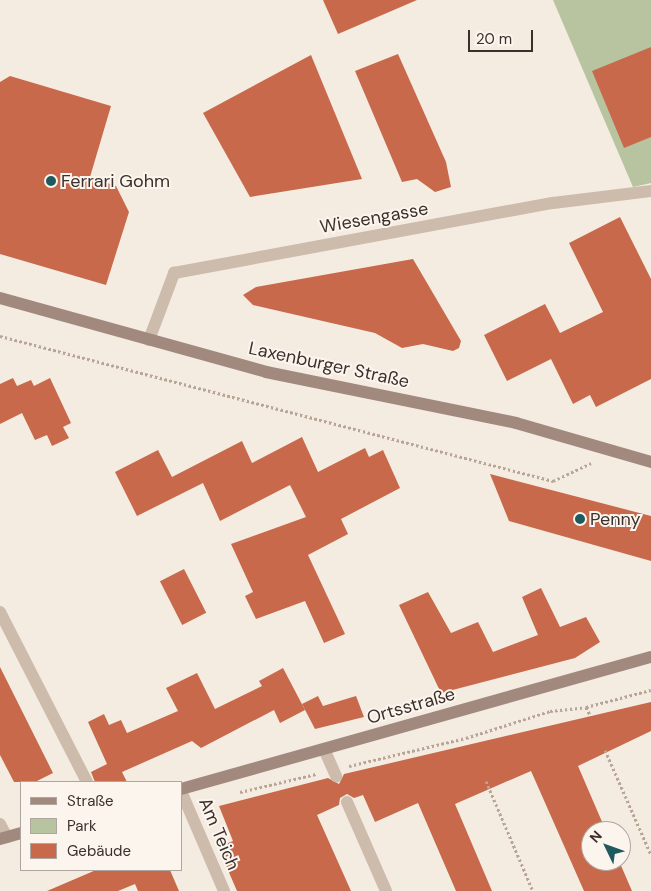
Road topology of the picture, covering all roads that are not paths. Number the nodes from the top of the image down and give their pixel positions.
1 (651, 191) edge
2 (0, 298) edge
3 (149, 340) junction
4 (651, 462) edge
5 (0, 612) edge
6 (651, 657) edge
7 (324, 749) junction
8 (335, 773) road end
9 (86, 781) edge
10 (182, 790) edge
11 (182, 792) edge
12 (347, 802) dead end
13 (0, 824) edge
14 (20, 833) edge
15 (4, 838) edge
16 (224, 891) edge
17 (386, 891) edge

1 - 3 street, Wiesengasse
2 - 3 main road, Laxenburger Straße
3 - 4 main road, Laxenburger Straße
5 - 9 street
6 - 7 main road, Ortsstraße
7 - 8 street
7 - 10 main road, Ortsstraße
11 - 16 street, Am Teich
12 - 17 street
13 - 15 street
14 - 15 main road

